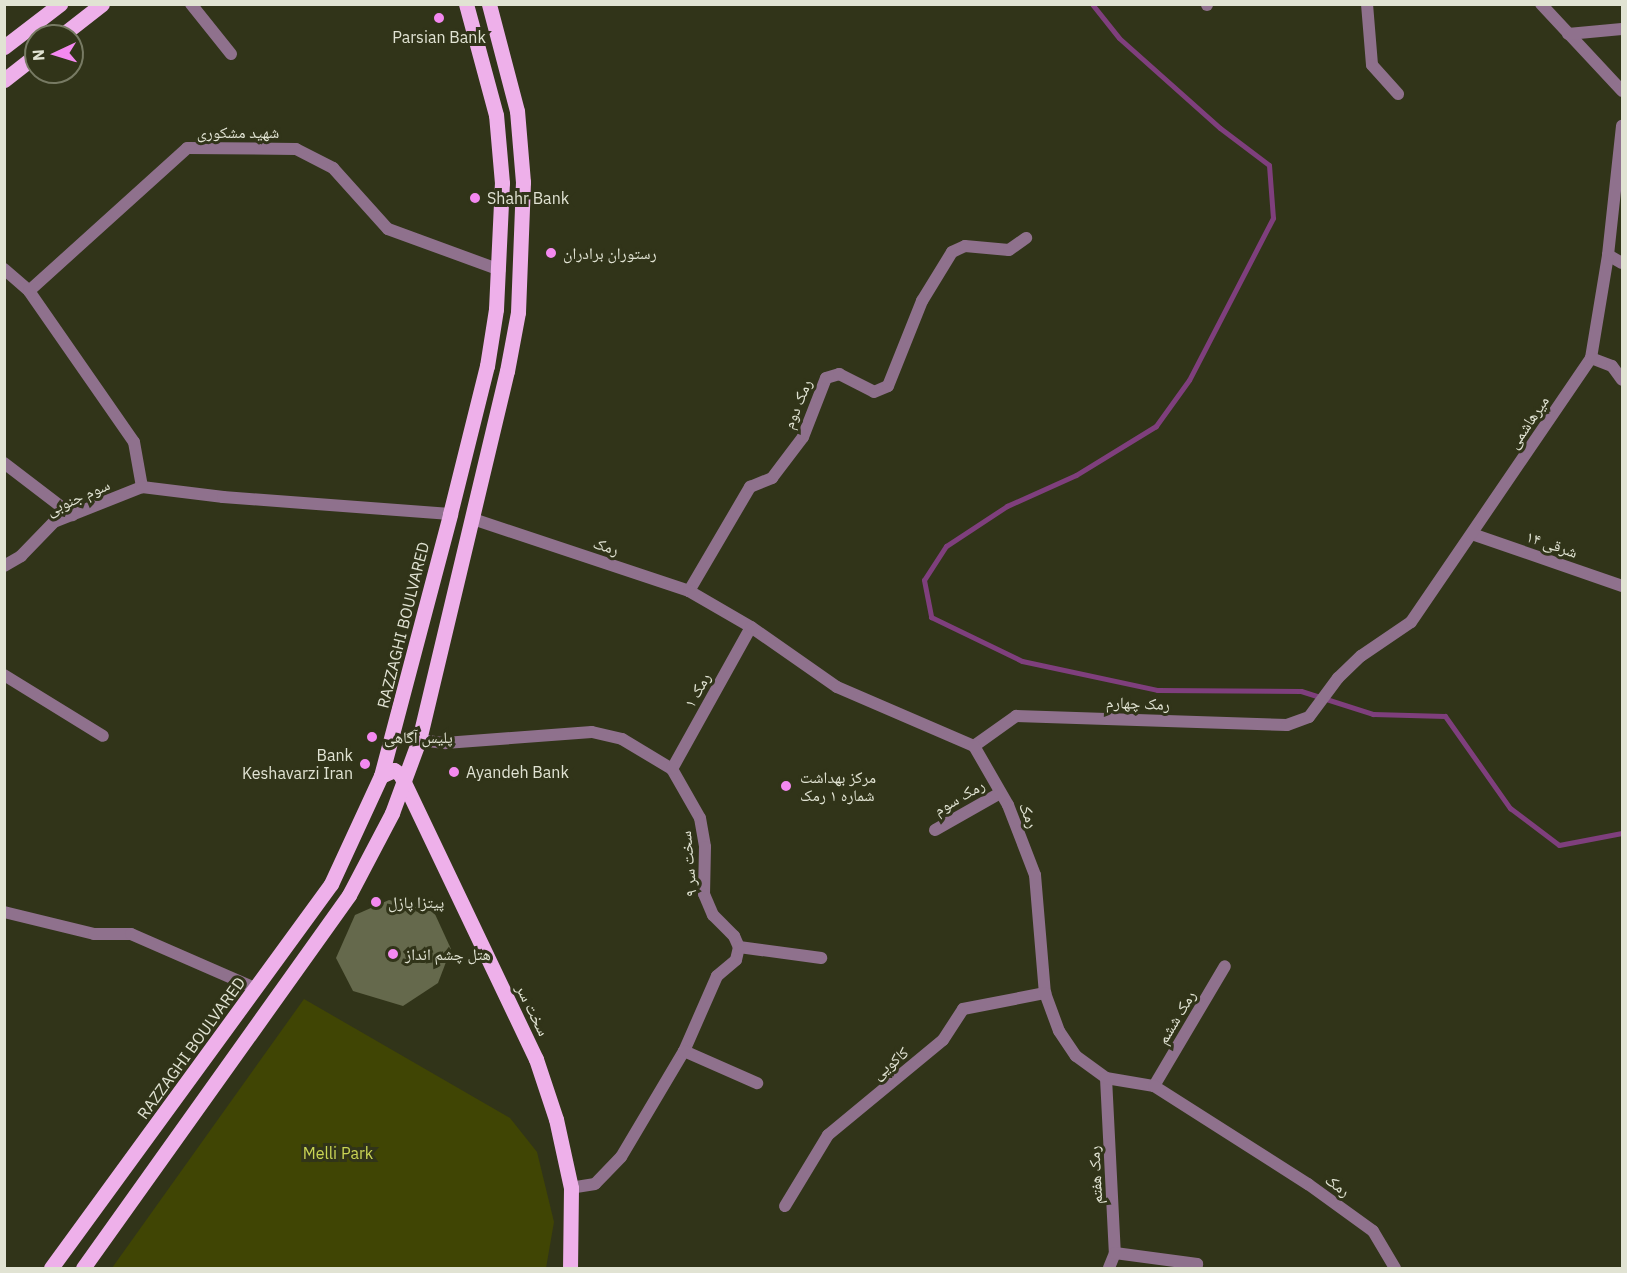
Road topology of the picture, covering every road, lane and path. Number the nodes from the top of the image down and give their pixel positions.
1 (60, 4) edge
2 (102, 4) edge
3 (191, 4) edge
4 (466, 4) edge
5 (489, 4) edge
6 (1367, 4) edge
7 (1541, 4) edge
8 (76, 24) edge
9 (1623, 29) edge
10 (1569, 34) junction
11 (4, 46) edge
12 (231, 54) dead end
13 (24, 64) edge
14 (4, 80) edge
15 (1623, 91) edge
16 (1398, 94) dead end
17 (1623, 126) edge
18 (1026, 238) dead end
19 (1608, 255) junction
20 (1623, 263) edge
21 (4, 270) edge
22 (500, 270) junction
23 (29, 291) junction
24 (1591, 358) junction
25 (1623, 380) edge
26 (4, 463) edge
27 (142, 488) junction
28 (450, 514) junction
29 (72, 515) junction
30 (473, 519) junction
31 (1472, 534) junction
32 (4, 566) edge
33 (1623, 586) edge
34 (689, 591) junction
35 (751, 627) junction
36 (4, 675) edge
37 (1309, 717) joint
38 (395, 732) junction
39 (103, 736) dead end
40 (419, 740) junction
41 (974, 746) junction
42 (672, 769) junction
43 (381, 776) junction
44 (404, 783) junction
45 (1000, 793) junction
46 (935, 830) dead end
47 (4, 912) edge
48 (739, 947) junction
49 (821, 958) dead end
50 (1225, 966) dead end
51 (257, 989) junction
52 (1045, 993) junction
53 (684, 1051) junction
54 (1106, 1078) junction
55 (757, 1083) dead end
56 (1154, 1086) junction
57 (571, 1188) junction
58 (785, 1206) dead end
59 (1115, 1252) junction
60 (51, 1269) edge
61 (83, 1269) edge
62 (570, 1269) edge
63 (1109, 1269) edge
64 (1196, 1269) edge
65 (1395, 1269) edge

1 - 11 main road
2 - 8 main road
3 - 12 street
4 - 22 main road, RAZZAGHI BOULVARED
5 - 30 main road
6 - 16 street
7 - 10 street
9 - 10 street
10 - 15 street
13 - 14 main road
17 - 19 street, میرهاشمی
18 - 34 street, رمک دوم
19 - 20 street
19 - 24 street, میرهاشمی
21 - 23 street
22 - 23 street, شهید مشکوری
22 - 28 main road, RAZZAGHI BOULVARED
23 - 27 street
24 - 25 street
24 - 31 street, میرهاشمی
26 - 29 street
27 - 28 street
27 - 29 street, سوم جنوبی
28 - 30 main road
28 - 38 main road, RAZZAGHI BOULVARED
29 - 32 street, سوم جنوبی
30 - 34 street, رمک
30 - 40 main road
31 - 33 street, شرقی ۱۴
31 - 37 street, میرهاشمی
34 - 35 street, رمک
35 - 41 street, رمک
35 - 42 street, رمک ۱
36 - 39 street
37 - 41 street, رمک چهارم
38 - 40 main road
38 - 43 main road, RAZZAGHI BOULVARED
40 - 42 street, سخت سر ۹
40 - 44 main road
41 - 45 street, رمک
42 - 48 street, سخت سر ۹
43 - 44 main road
43 - 51 main road, RAZZAGHI BOULVARED
44 - 57 main road, سخت سر
44 - 61 main road
45 - 46 street, رمک سوم
45 - 52 street, رمک
47 - 51 street
48 - 49 street
48 - 53 street
50 - 56 street, رمک ششم
51 - 60 main road, RAZZAGHI BOULVARED
52 - 54 street, رمک
52 - 58 street, کاکویی
53 - 55 street
53 - 57 street
54 - 56 street, رمک
54 - 59 street, رمک هفتم
56 - 65 street, رمک
57 - 62 main road, سخت سر
59 - 63 street, رمک هفتم
59 - 64 street

